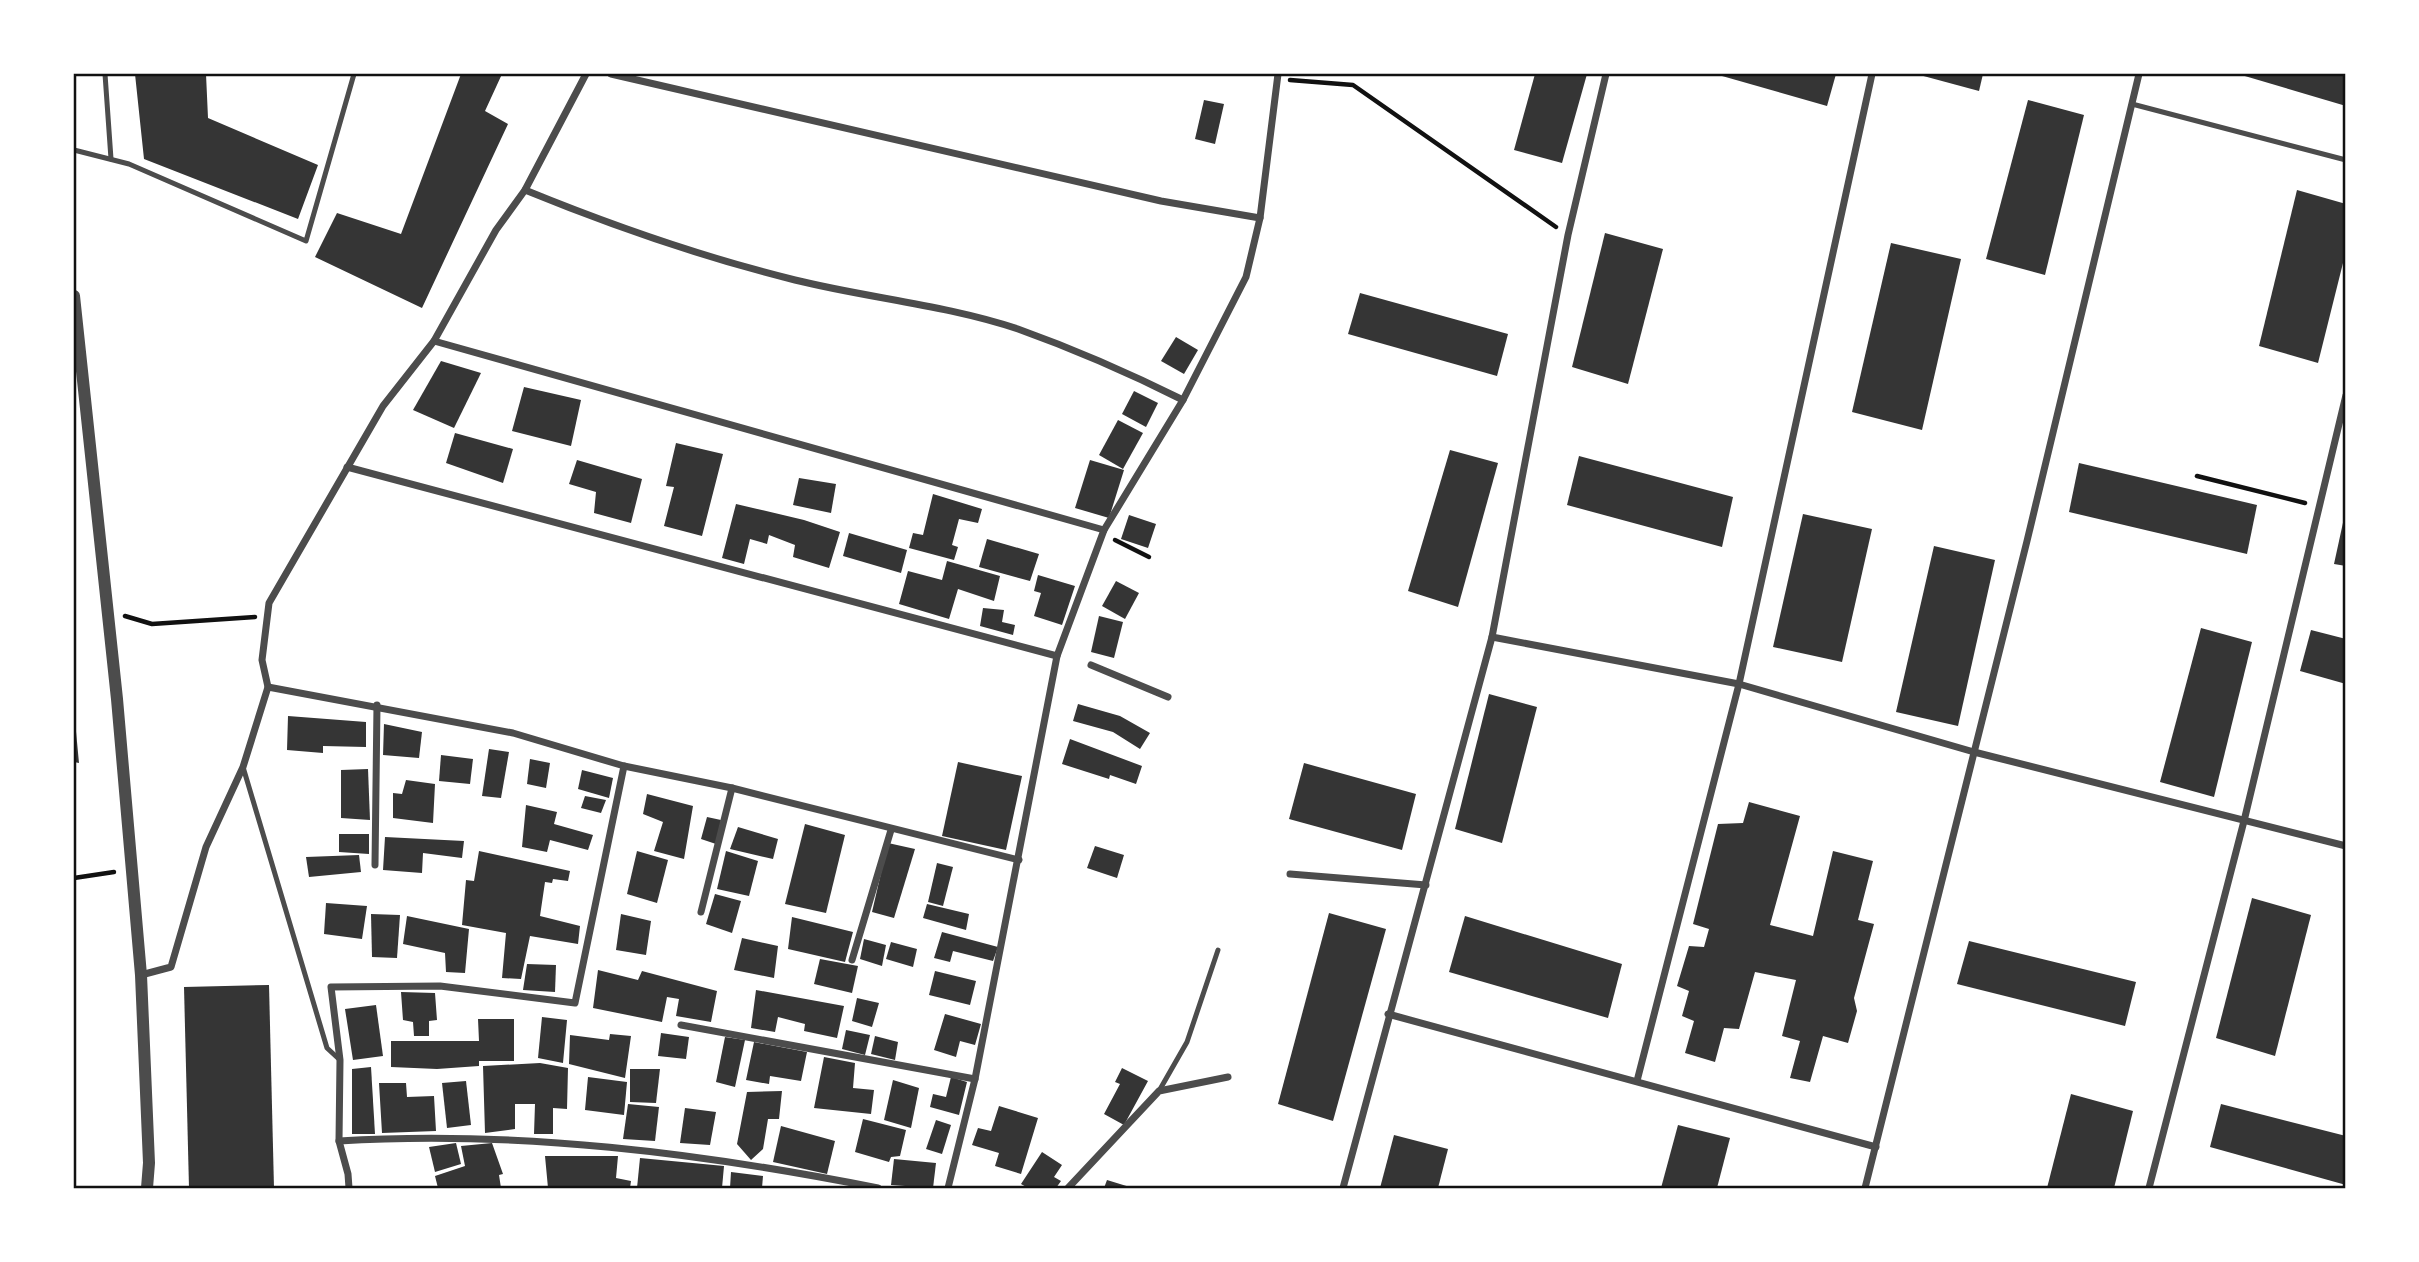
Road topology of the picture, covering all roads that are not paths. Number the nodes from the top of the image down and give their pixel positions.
1 (105, 74) edge
2 (354, 74) edge
3 (586, 74) edge
4 (611, 74) edge
5 (1606, 74) edge
6 (1872, 74) edge
7 (2139, 74) edge
8 (1278, 76) edge
9 (2132, 104) junction
10 (74, 150) edge
11 (111, 159) junction
12 (2346, 160) edge
13 (525, 190) junction
14 (1260, 218) junction
15 (74, 296) edge
16 (434, 341) junction
17 (2346, 395) edge
18 (1183, 400) junction
19 (347, 467) junction
20 (1104, 530) junction
21 (1492, 637) junction
22 (1057, 656) junction
23 (1091, 665) dead end
24 (1739, 684) junction
25 (268, 687) junction
26 (1168, 696) dead end
27 (377, 705) junction
28 (1974, 752) junction
29 (624, 766) junction
30 (243, 767) junction
31 (733, 788) junction
32 (2244, 821) junction
33 (891, 830) junction
34 (2346, 846) edge
35 (1019, 860) junction
36 (375, 865) dead end
37 (1290, 874) dead end
38 (1426, 885) junction
39 (701, 912) dead end
40 (1218, 950) dead end
41 (852, 960) dead end
42 (141, 975) junction
43 (1388, 1014) junction
44 (681, 1026) dead end
45 (340, 1060) junction
46 (1228, 1077) dead end
47 (975, 1079) junction
48 (1637, 1081) junction
49 (1159, 1091) junction
50 (339, 1141) junction
51 (1876, 1147) junction
52 (348, 1174) junction
53 (147, 1188) edge
54 (342, 1188) edge
55 (349, 1188) edge
56 (878, 1188) edge
57 (948, 1188) edge
58 (1068, 1188) edge
59 (1343, 1188) edge
60 (1865, 1188) edge
61 (2149, 1188) edge

1 - 11 lane
2 - 11 lane
3 - 13 street
4 - 14 street
5 - 21 street
6 - 24 street
7 - 9 street
8 - 14 street
9 - 12 lane
9 - 28 street
10 - 11 lane
13 - 16 street
13 - 18 street
14 - 18 street
15 - 42 street
16 - 19 street
16 - 20 street
17 - 32 street
18 - 20 street
19 - 22 street
19 - 25 street
20 - 22 street
21 - 24 street
21 - 38 street
22 - 35 street
23 - 26 street
24 - 28 street
24 - 48 street
25 - 27 street
25 - 30 street
27 - 29 street
27 - 36 street
28 - 32 street
28 - 51 street
29 - 31 street
29 - 45 street
30 - 42 street
30 - 45 lane
31 - 33 street
31 - 39 street
32 - 34 street
32 - 61 street
33 - 35 street
33 - 41 street
35 - 47 street
37 - 38 street
38 - 43 street
40 - 49 lane
42 - 53 street
43 - 48 street
43 - 59 street
44 - 47 street
45 - 50 street
46 - 49 street
47 - 57 street
48 - 51 street
49 - 58 street
50 - 52 street
50 - 56 street
51 - 60 street
52 - 54 street
52 - 55 street

